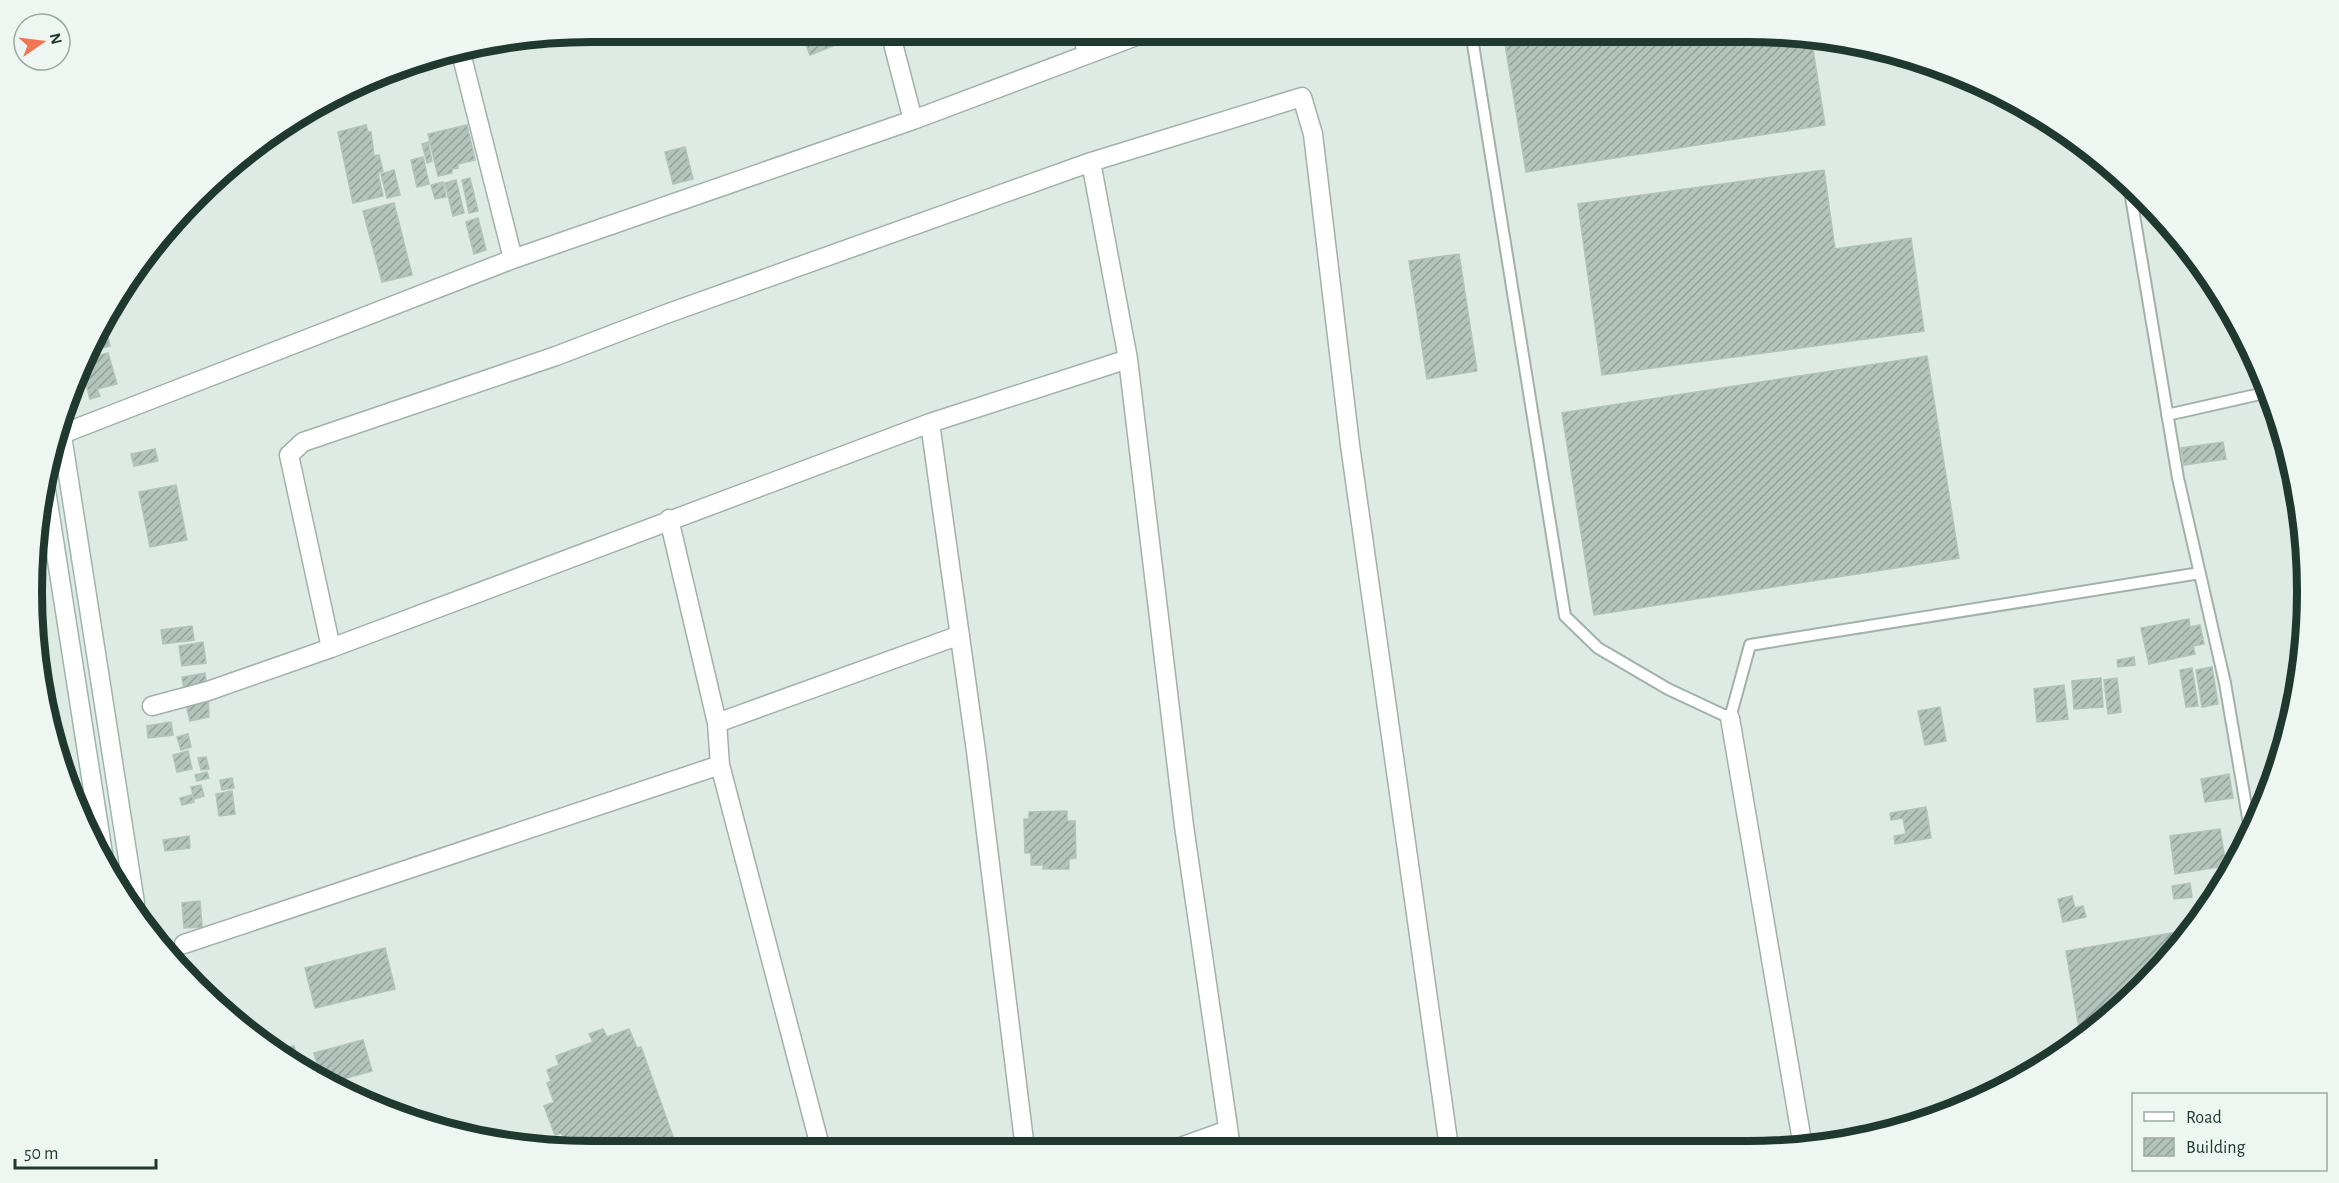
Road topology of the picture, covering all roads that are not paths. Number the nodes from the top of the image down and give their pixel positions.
1 (893, 42) edge
2 (1084, 42) edge
3 (1120, 42) edge
4 (1473, 42) edge
5 (1087, 54) junction
6 (462, 58) edge
7 (913, 120) junction
8 (1091, 162) junction
9 (2131, 198) edge
10 (513, 259) junction
11 (1128, 359) junction
12 (2260, 394) edge
13 (2167, 415) junction
14 (930, 423) junction
15 (68, 425) edge
16 (63, 442) edge
17 (49, 508) edge
18 (669, 519) junction
19 (2200, 573) junction
20 (960, 635) junction
21 (331, 648) junction
22 (152, 706) dead end
23 (1730, 718) junction
24 (717, 723) junction
25 (720, 765) junction
26 (2249, 816) edge
27 (101, 838) edge
28 (134, 895) edge
29 (184, 944) dead end
30 (1228, 1130) junction
31 (1801, 1138) edge
32 (819, 1141) edge
33 (1024, 1141) edge
34 (1197, 1141) edge
35 (1230, 1141) edge
36 (1448, 1141) edge

1 - 7 street
2 - 5 street
3 - 5 street
4 - 23 lane
5 - 7 street
6 - 10 street
7 - 10 street
8 - 11 street
8 - 21 street
8 - 36 street
9 - 13 lane
10 - 15 street
11 - 14 street
11 - 30 street
12 - 13 lane
13 - 19 lane
14 - 18 street
14 - 20 street
16 - 28 street
17 - 27 street
18 - 21 street
18 - 24 street
19 - 23 lane
19 - 26 lane
20 - 24 street
20 - 33 street
21 - 22 street
23 - 31 street
24 - 25 street
25 - 29 street
25 - 32 street
30 - 34 street
30 - 35 street

